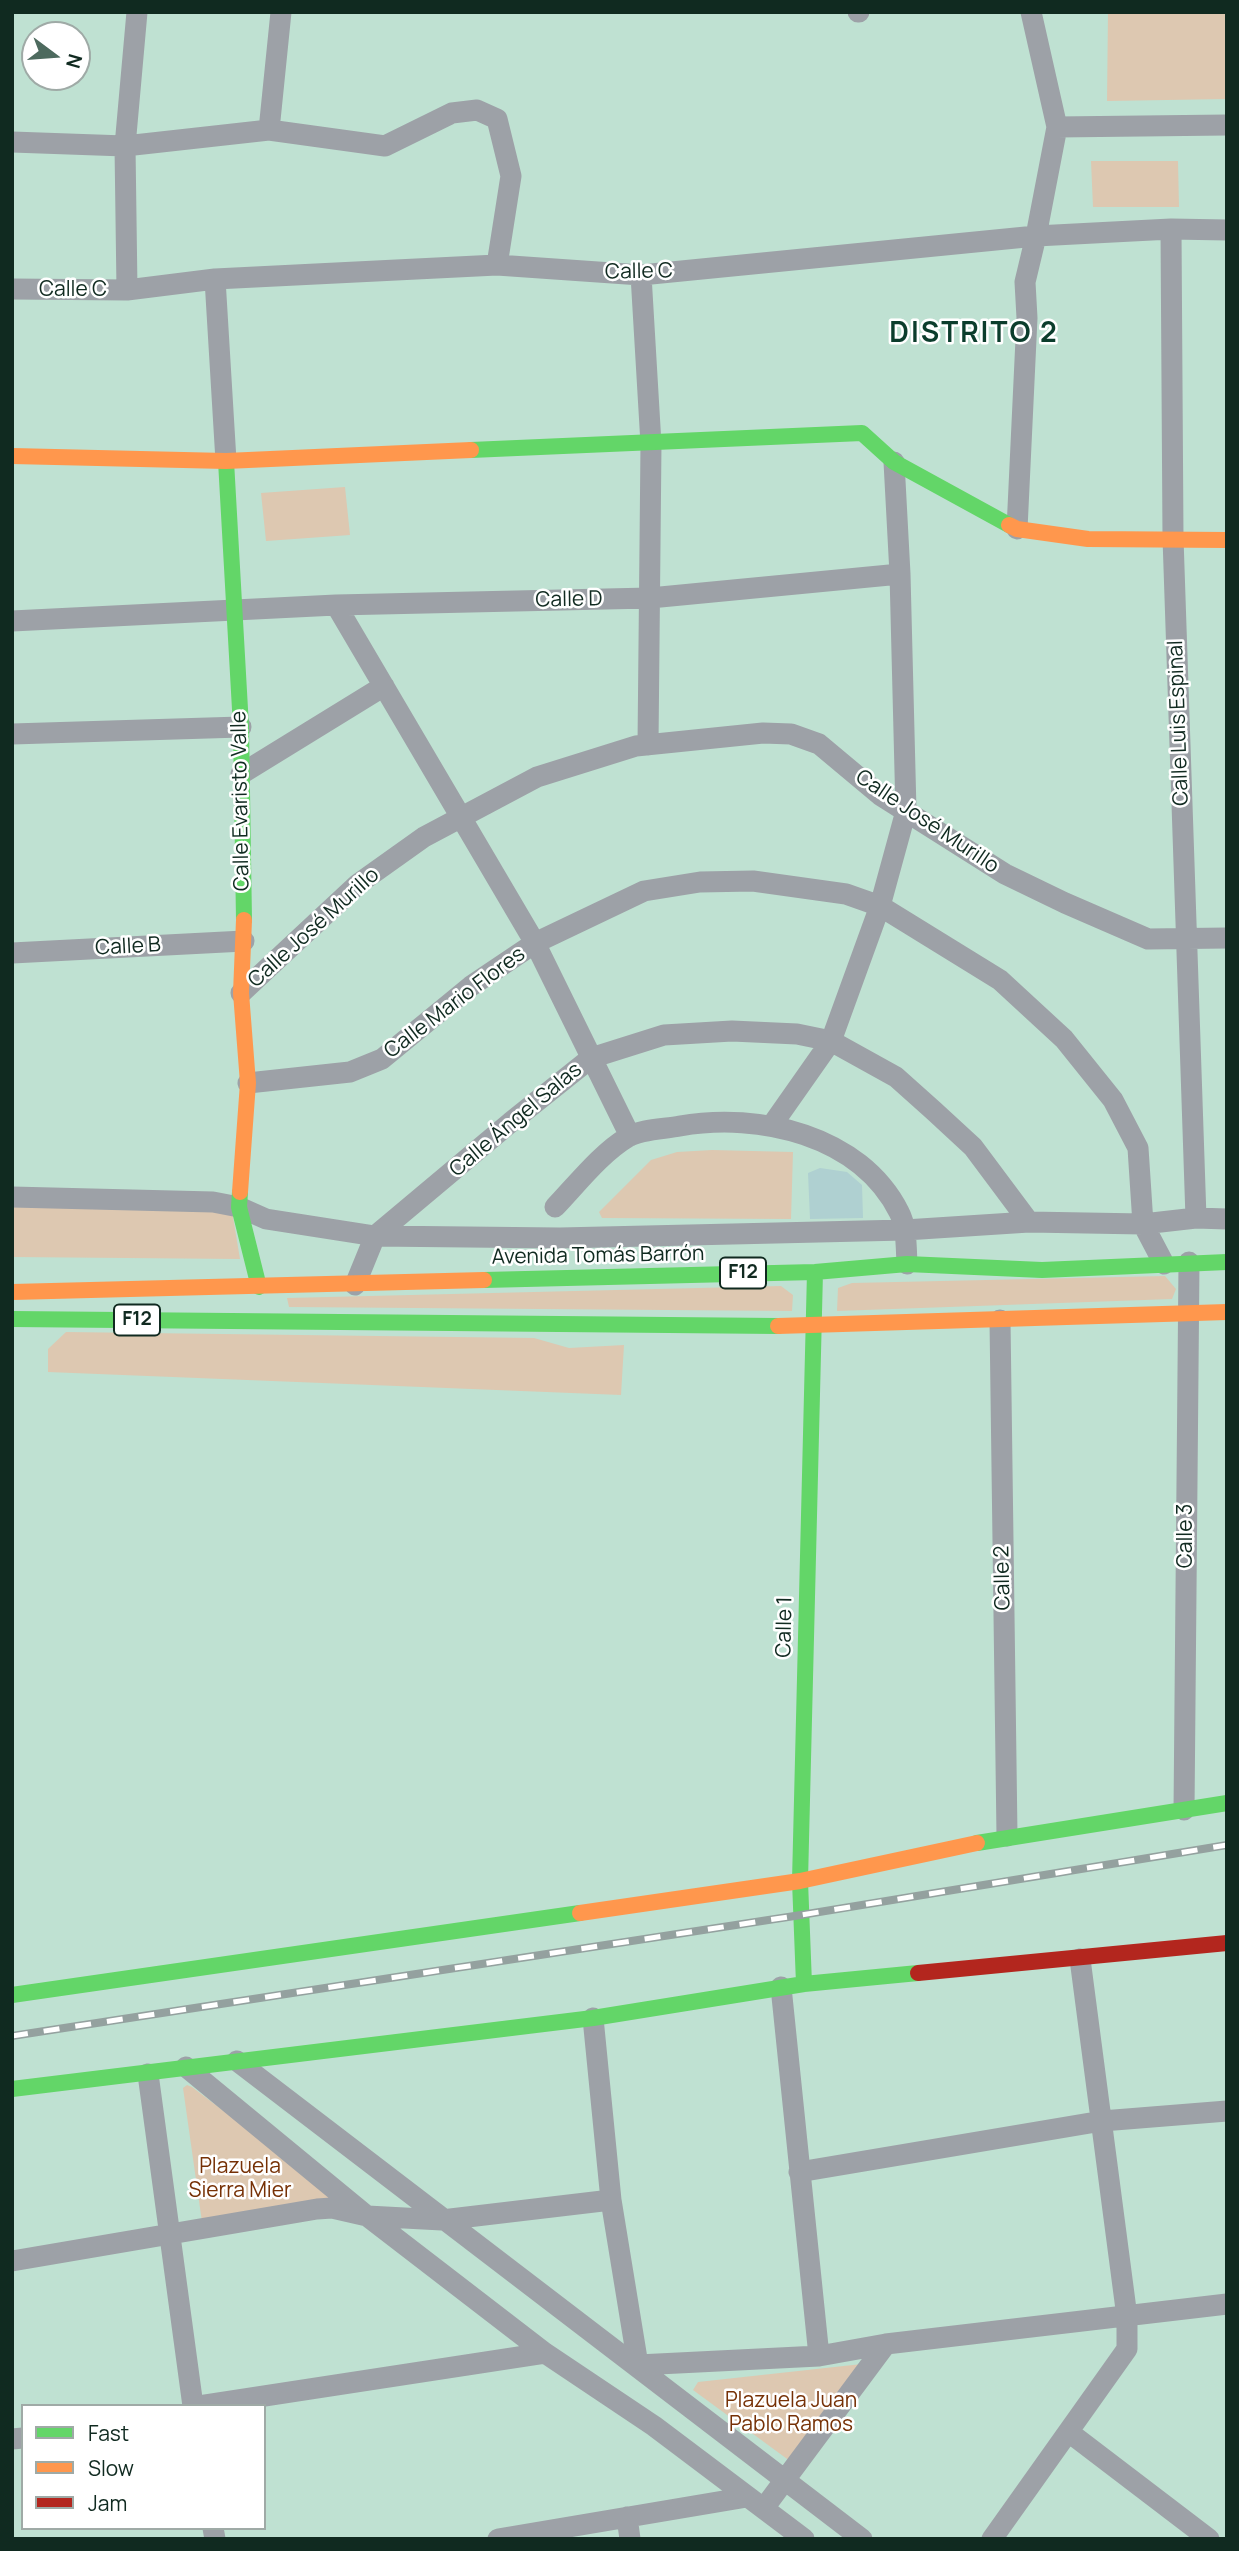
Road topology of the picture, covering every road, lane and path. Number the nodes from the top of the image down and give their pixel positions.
1 (137, 12) edge
2 (281, 12) edge
3 (1031, 12) edge
4 (1227, 125) edge
5 (1057, 127) junction
6 (269, 130) junction
7 (12, 142) edge
8 (125, 146) junction
9 (1171, 229) junction
10 (1227, 230) edge
11 (1037, 236) junction
12 (497, 265) junction
13 (641, 275) junction
14 (215, 279) junction
15 (12, 289) edge
16 (127, 290) junction
17 (650, 444) junction
18 (12, 456) edge
19 (226, 461) junction
20 (894, 462) junction
21 (1017, 529) junction
22 (1173, 538) junction
23 (1227, 540) edge
24 (901, 574) junction
25 (650, 598) junction
26 (335, 606) junction
27 (237, 612) junction
28 (12, 621) edge
29 (384, 686) junction
30 (241, 727) junction
31 (12, 734) edge
32 (648, 745) junction
33 (241, 774) junction
34 (906, 811) junction
35 (462, 817) junction
36 (880, 906) junction
37 (1227, 938) edge
38 (1186, 940) junction
39 (244, 942) junction
40 (535, 943) junction
41 (12, 953) edge
42 (241, 993) junction
43 (831, 1041) junction
44 (591, 1058) junction
45 (248, 1083) junction
46 (772, 1125) junction
47 (629, 1136) junction
48 (12, 1197) edge
49 (239, 1207) junction
50 (555, 1207) dead end
51 (1196, 1218) junction
52 (1227, 1219) edge
53 (1029, 1222) junction
54 (1143, 1224) junction
55 (905, 1230) junction
56 (375, 1236) junction
57 (1189, 1262) junction
58 (1227, 1262) edge
59 (907, 1264) junction
60 (1164, 1264) junction
61 (815, 1272) junction
62 (355, 1285) junction
63 (259, 1287) junction
64 (12, 1292) edge
65 (1188, 1312) junction
66 (1227, 1312) edge
67 (12, 1320) edge
68 (999, 1320) junction
69 (261, 1321) junction
70 (812, 1326) junction
71 (1227, 1803) edge
72 (1184, 1810) junction
73 (1007, 1836) junction
74 (800, 1881) junction
75 (1227, 1943) edge
76 (1080, 1959) junction
77 (804, 1984) junction
78 (781, 1987) junction
79 (12, 1995) edge
80 (593, 2018) junction
81 (237, 2060) junction
82 (186, 2067) junction
83 (148, 2074) junction
84 (12, 2089) edge
85 (1227, 2111) edge
86 (1102, 2121) junction
87 (799, 2172) junction
88 (611, 2200) junction
89 (367, 2216) junction
90 (442, 2220) junction
91 (169, 2234) junction
92 (12, 2261) edge
93 (1227, 2305) edge
94 (1127, 2317) junction
95 (886, 2344) junction
96 (544, 2353) junction
97 (819, 2356) junction
98 (638, 2365) junction
99 (193, 2404) edge
100 (212, 2404) edge
101 (1070, 2433) junction
102 (786, 2479) junction
103 (755, 2502) junction
104 (627, 2517) junction
105 (498, 2539) edge
106 (630, 2539) edge
107 (804, 2539) edge
108 (862, 2539) edge
109 (992, 2539) edge
110 (1209, 2539) edge

1 - 8 street
2 - 6 street
3 - 5 street
4 - 5 street
5 - 11 street
6 - 8 street
6 - 12 street
7 - 8 street
8 - 16 street
9 - 10 street, Calle C
9 - 11 street, Calle C
9 - 22 street, Calle Luis Espinal
11 - 13 street, Calle C
11 - 21 street
12 - 13 street, Calle C
12 - 14 street, Calle C
13 - 17 street
14 - 16 street, Calle C
14 - 19 street, Calle Evaristo Valle
15 - 16 street, Calle C
17 - 19 main road
17 - 20 main road
17 - 25 street
18 - 19 main road
19 - 27 main road, Calle Evaristo Valle
20 - 21 main road
20 - 24 street
21 - 22 main road
22 - 23 main road
22 - 38 street, Calle Luis Espinal
24 - 25 street, Calle D
24 - 34 street
25 - 26 street, Calle D
25 - 32 street
26 - 27 street, Calle D
26 - 29 street
27 - 28 street, Calle D
27 - 30 main road, Calle Evaristo Valle
29 - 33 street
29 - 35 street
30 - 31 street
30 - 33 main road, Calle Evaristo Valle
32 - 34 street, Calle José Murillo
32 - 35 street, Calle José Murillo
33 - 39 main road, Calle Evaristo Valle
34 - 36 street
34 - 38 street, Calle José Murillo
35 - 40 street
35 - 42 street, Calle José Murillo
36 - 40 street, Calle Mario Flores
36 - 43 street
36 - 54 street, Calle Mario Flores
37 - 38 street, Calle José Murillo
38 - 51 street, Calle Luis Espinal
39 - 41 street, Calle B
39 - 42 main road, Calle Evaristo Valle
40 - 44 street
40 - 45 street, Calle Mario Flores
42 - 45 main road, Calle Evaristo Valle
43 - 44 street, Calle Ángel Salas
43 - 46 street
43 - 53 street, Calle Ángel Salas
44 - 47 street
44 - 56 street, Calle Ángel Salas
45 - 49 main road, Calle Evaristo Valle
46 - 47 street
46 - 55 street
47 - 50 street
48 - 49 street
49 - 56 street
49 - 63 main road, Calle Evaristo Valle
51 - 52 street
51 - 54 street
53 - 54 street
53 - 55 street
54 - 60 street, Calle Mario Flores
55 - 56 street
55 - 59 street
56 - 62 street, Calle Ángel Salas
57 - 58 main road, Avenida Tomás Barrón / F12
57 - 60 main road, Avenida Tomás Barrón / F12
57 - 65 street, Calle 3
59 - 60 main road, Avenida Tomás Barrón / F12
59 - 61 main road, Avenida Tomás Barrón / F12
61 - 62 main road, Avenida Tomás Barrón / F12
61 - 70 main road, Calle 1
62 - 63 main road, Avenida Tomás Barrón / F12
63 - 64 main road, Avenida Tomás Barrón / F12
63 - 69 street, Calle Evaristo Valle
65 - 66 main road, F12
65 - 68 main road, F12
65 - 72 street, Calle 3
67 - 69 main road, F12
68 - 70 main road, F12
68 - 73 street, Calle 2
69 - 70 main road, F12
70 - 74 main road, Calle 1
71 - 72 main road
72 - 73 main road
73 - 74 main road
74 - 77 main road, Calle 1
74 - 79 main road
75 - 76 main road
76 - 77 main road
76 - 86 street
77 - 78 main road
78 - 80 main road
78 - 87 street
80 - 81 main road
80 - 88 street
81 - 82 main road
81 - 90 street
82 - 83 main road
82 - 89 street
83 - 84 main road
83 - 91 street
85 - 86 street
86 - 87 street
86 - 94 street
87 - 97 street
88 - 90 street
88 - 98 street
89 - 90 street
89 - 91 street
89 - 96 street
90 - 98 street
91 - 92 street
91 - 99 street
93 - 94 street
94 - 95 street
94 - 101 street
95 - 97 street
95 - 102 street
96 - 100 street
96 - 103 street
97 - 98 street
98 - 102 street
101 - 109 street
101 - 110 street
102 - 103 street
102 - 108 street
103 - 104 street
103 - 107 street
104 - 105 street
104 - 106 street

